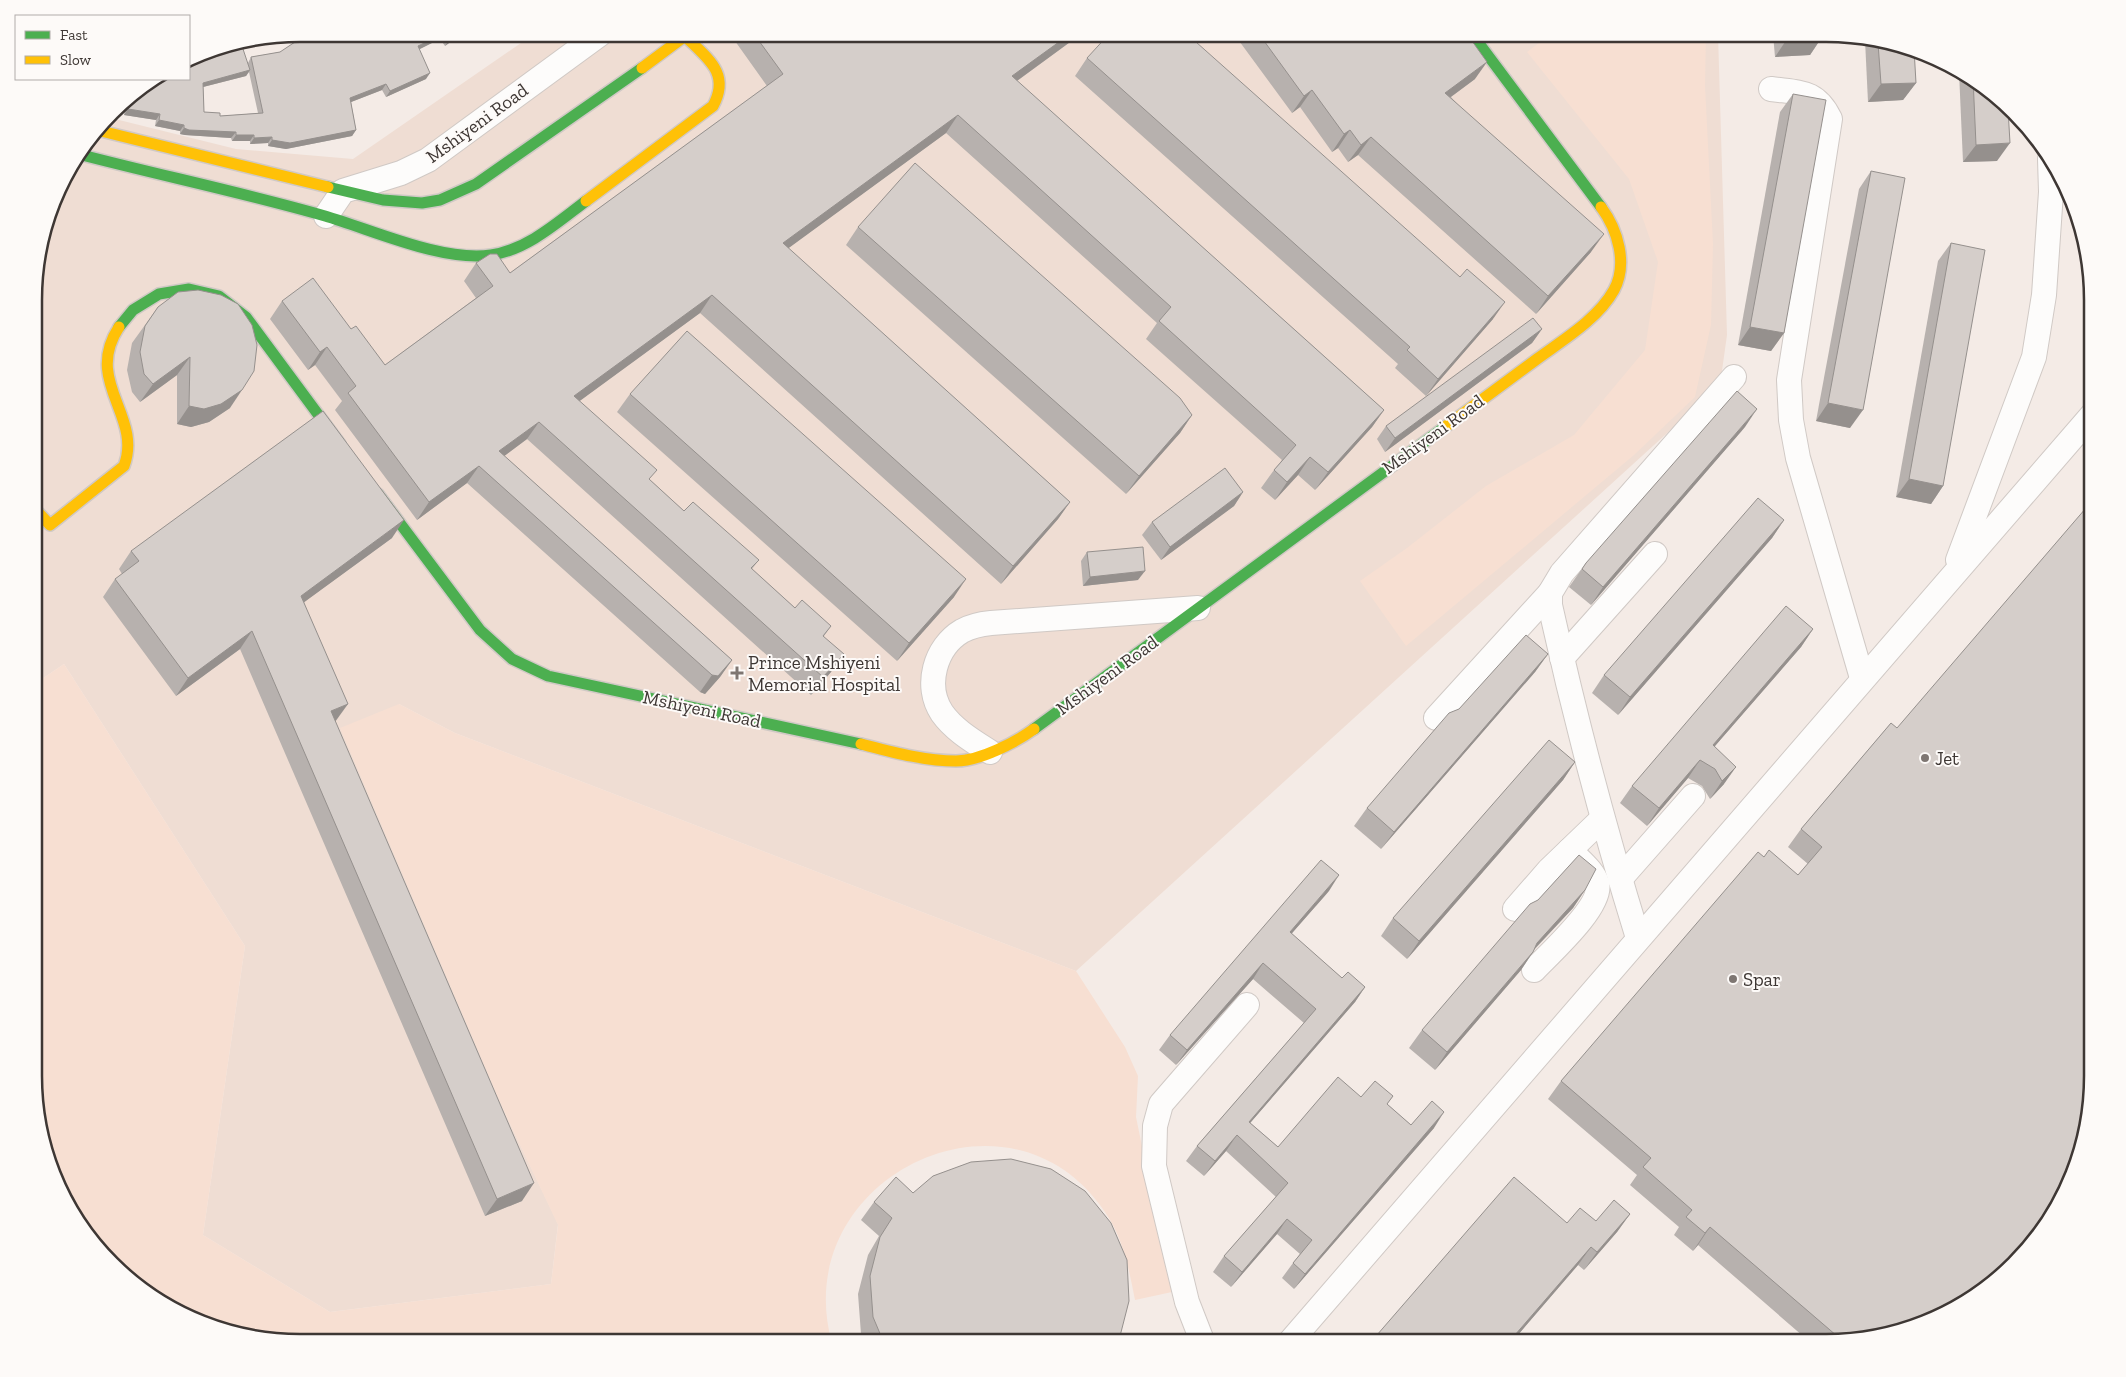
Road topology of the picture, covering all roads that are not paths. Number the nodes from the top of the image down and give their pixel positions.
1 (589, 42) edge
2 (674, 42) edge
3 (691, 42) edge
4 (1478, 42) edge
5 (1771, 89) dead end
6 (106, 132) edge
7 (87, 156) edge
8 (2050, 175) edge
9 (344, 191) junction
10 (326, 216) junction
11 (1734, 377) dead end
12 (2084, 424) edge
13 (349, 456) edge
14 (374, 488) edge
15 (42, 516) edge
16 (1655, 554) dead end
17 (1951, 575) junction
18 (1550, 593) junction
19 (1198, 608) junction
20 (1562, 658) junction
21 (1862, 678) junction
22 (1436, 718) dead end
23 (990, 752) junction
24 (1693, 796) dead end
25 (1602, 819) junction
26 (1570, 850) junction
27 (1620, 879) junction
28 (1515, 909) dead end
29 (1638, 938) junction
30 (1534, 970) edge
31 (1247, 1005) dead end
32 (1199, 1334) edge
33 (1297, 1334) edge

1 - 9 street, Mshiyeni Road
2 - 9 street
3 - 10 street
4 - 19 street, Mshiyeni Road
5 - 21 street
6 - 9 street
7 - 10 street
8 - 17 street
9 - 10 street
11 - 18 street
12 - 17 street
13 - 15 street
14 - 23 street, Mshiyeni Road
16 - 20 street
17 - 21 street
18 - 20 street
18 - 22 street
19 - 23 street, Mshiyeni Road
19 - 23 street
20 - 25 street
21 - 29 street
24 - 27 street
25 - 26 street
25 - 27 street
26 - 28 street
26 - 30 street
27 - 29 street
29 - 33 street
31 - 32 street

